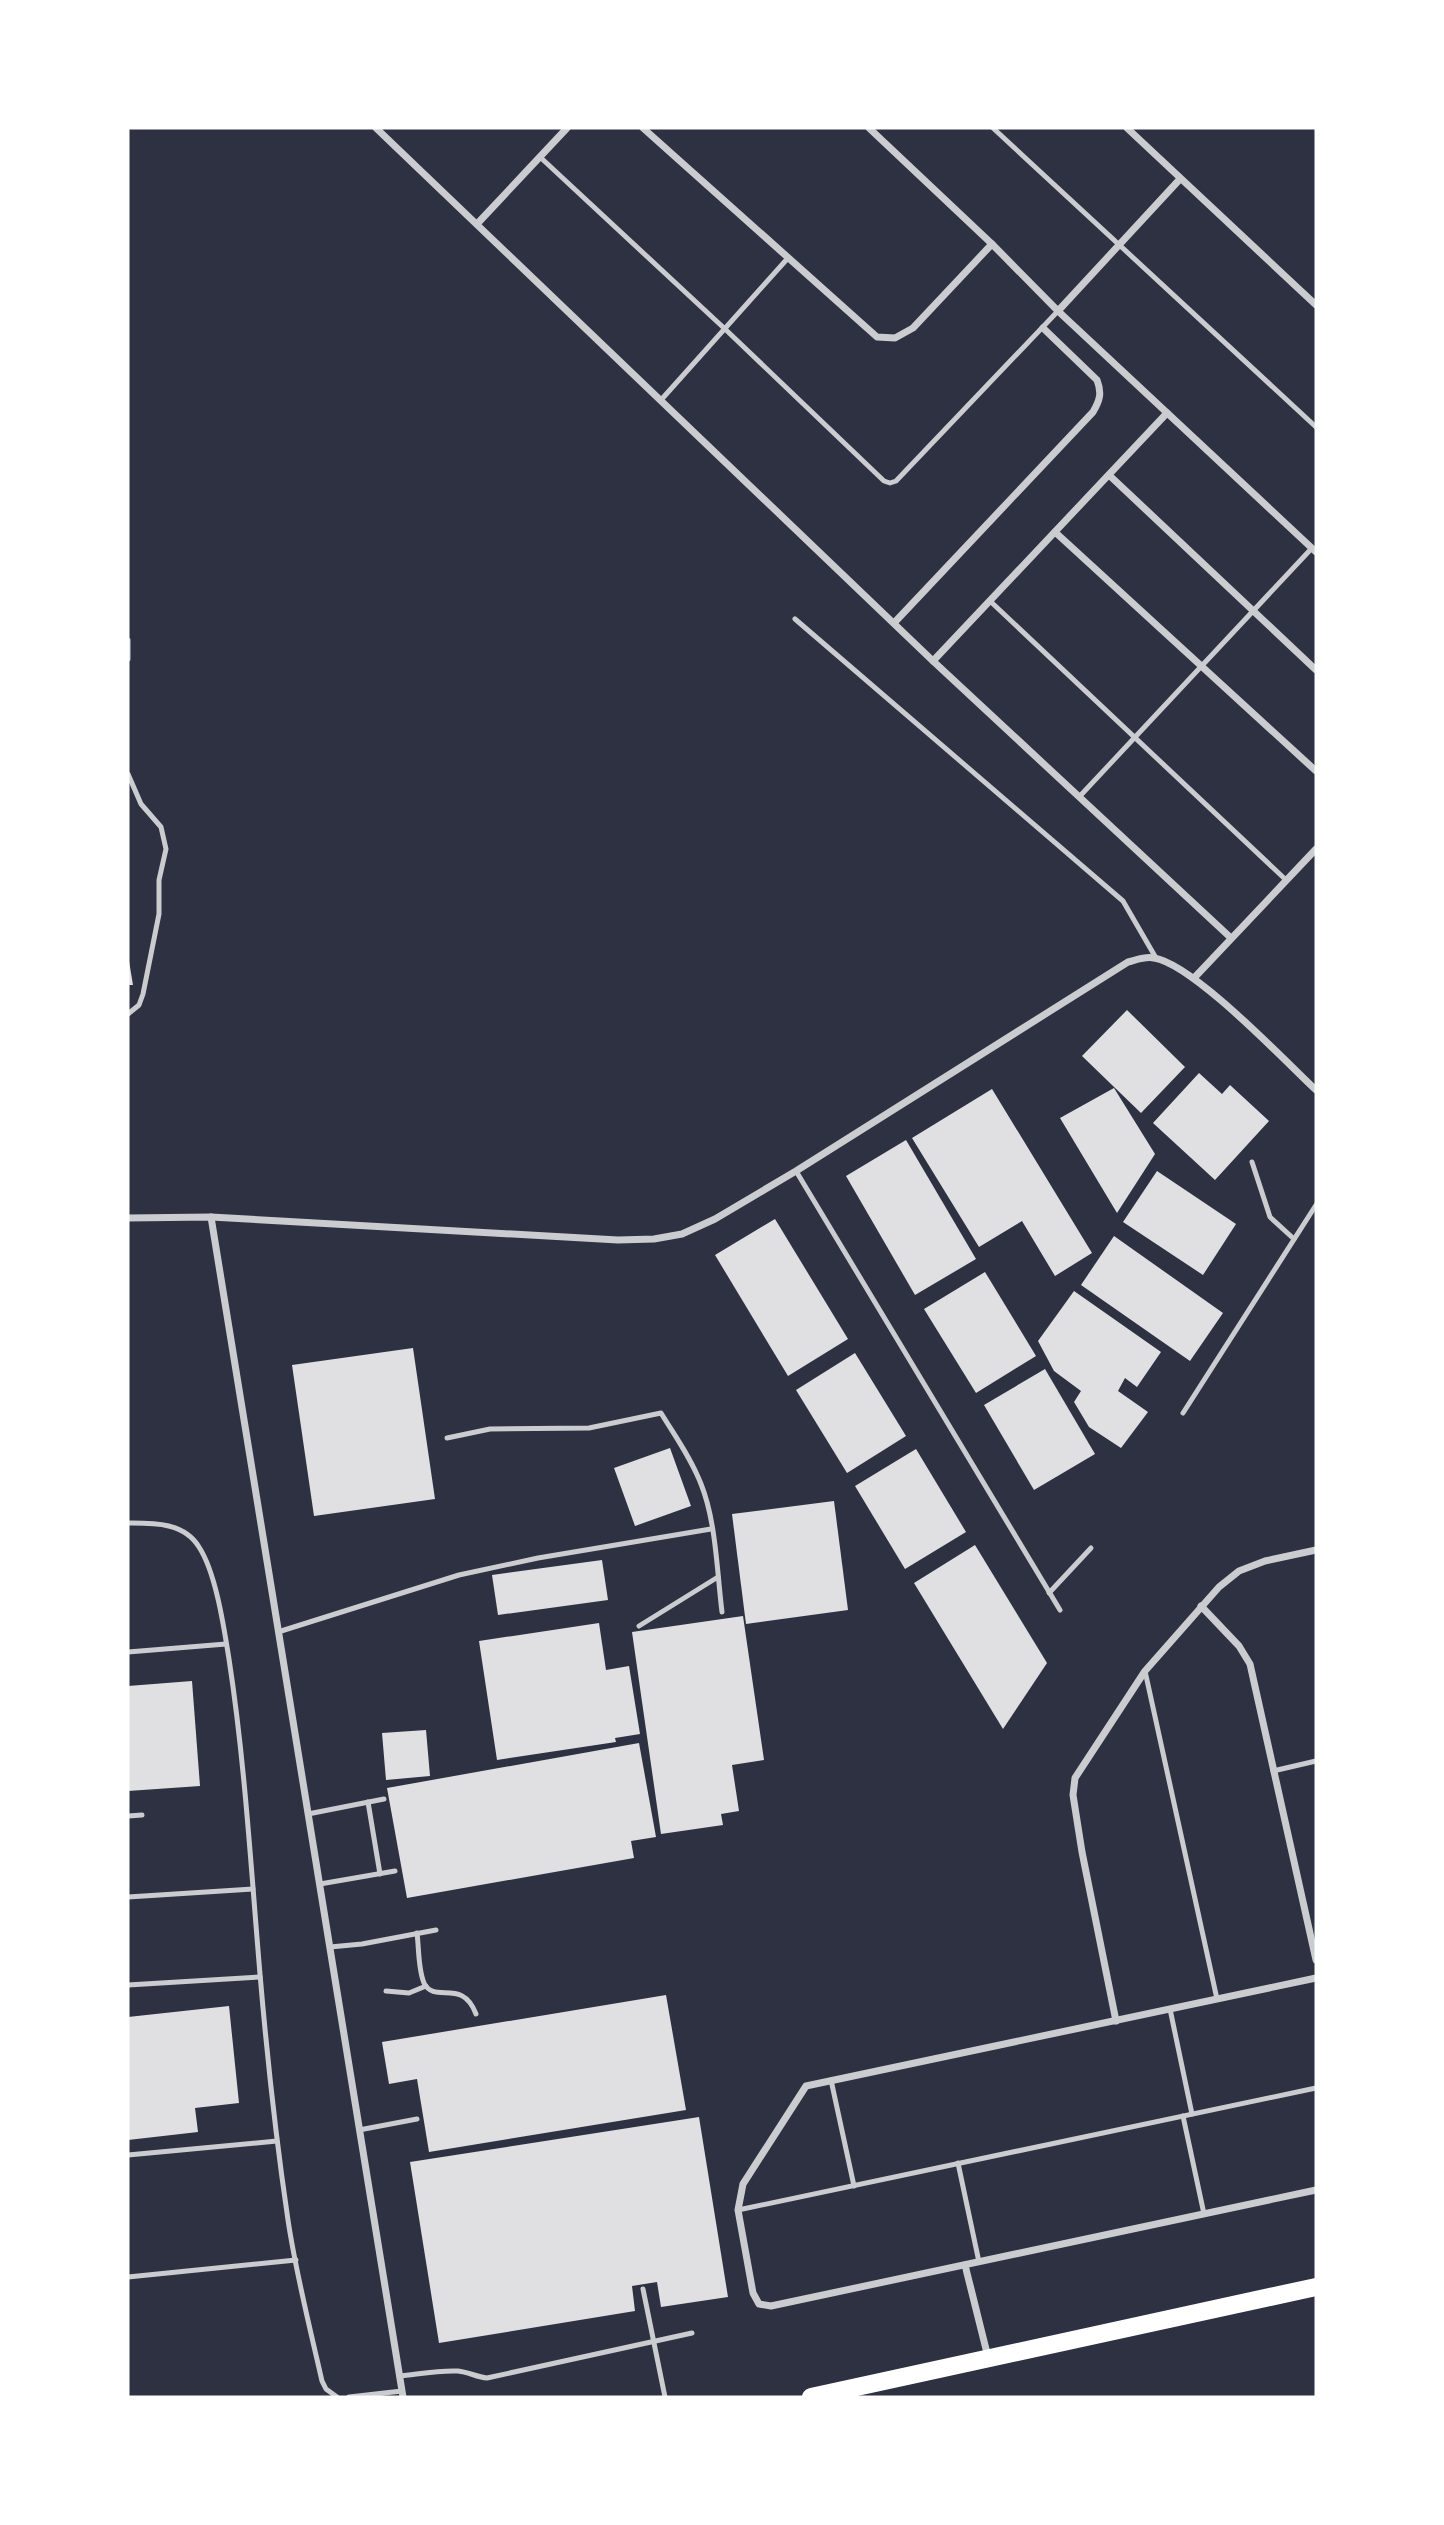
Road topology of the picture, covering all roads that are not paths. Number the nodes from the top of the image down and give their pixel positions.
1 (376, 128) edge
2 (567, 128) edge
3 (643, 128) edge
4 (869, 128) edge
5 (993, 128) edge
6 (1127, 128) edge
7 (540, 157) junction
8 (1180, 179) junction
9 (477, 224) junction
10 (1120, 243) junction
11 (992, 244) junction
12 (788, 258) junction
13 (1316, 305) edge
14 (1058, 311) junction
15 (1043, 328) junction
16 (725, 329) junction
17 (661, 400) junction
18 (1167, 413) junction
19 (1316, 427) edge
20 (1109, 475) junction
21 (1055, 532) junction
22 (1314, 550) edge
23 (990, 601) junction
24 (1253, 611) junction
25 (794, 619) dead end
26 (894, 623) junction
27 (128, 640) edge
28 (128, 659) edge
29 (933, 661) junction
30 (1202, 666) junction
31 (1316, 670) edge
32 (1136, 736) junction
33 (1316, 771) edge
34 (128, 774) edge
35 (1080, 796) junction
36 (1316, 849) edge
37 (1286, 880) junction
38 (1231, 938) junction
39 (1156, 958) junction
40 (1195, 977) junction
41 (128, 1014) edge
42 (1316, 1090) edge
43 (1252, 1162) dead end
44 (796, 1171) junction
45 (1316, 1205) edge
46 (211, 1217) junction
47 (128, 1218) edge
48 (1294, 1240) junction
49 (1183, 1413) dead end
50 (447, 1438) dead end
51 (128, 1522) edge
52 (711, 1529) junction
53 (1091, 1548) dead end
54 (1316, 1550) edge
55 (718, 1577) junction
56 (1049, 1593) junction
57 (1201, 1606) junction
58 (1060, 1611) dead end
59 (722, 1612) dead end
60 (639, 1626) dead end
61 (278, 1632) junction
62 (226, 1644) junction
63 (128, 1652) edge
64 (1145, 1671) junction
65 (1316, 1761) edge
66 (1272, 1771) junction
67 (384, 1799) dead end
68 (368, 1802) junction
69 (308, 1814) junction
70 (142, 1815) dead end
71 (128, 1816) edge
72 (395, 1871) dead end
73 (380, 1874) junction
74 (320, 1884) junction
75 (253, 1889) junction
76 (128, 1897) edge
77 (436, 1930) dead end
78 (417, 1933) junction
79 (330, 1947) junction
80 (1316, 1960) edge
81 (260, 1976) junction
82 (1316, 1978) edge
83 (128, 1985) edge
84 (426, 1986) junction
85 (386, 1991) dead end
86 (1217, 1999) junction
87 (1170, 2009) junction
88 (476, 2014) dead end
89 (1116, 2021) junction
90 (831, 2080) junction
91 (1316, 2088) edge
92 (1192, 2114) junction
93 (1183, 2116) junction
94 (417, 2119) dead end
95 (359, 2130) junction
96 (278, 2141) junction
97 (128, 2155) edge
98 (958, 2163) junction
99 (854, 2186) junction
100 (1316, 2190) edge
101 (738, 2210) junction
102 (1203, 2214) junction
103 (296, 2260) junction
104 (979, 2262) junction
105 (965, 2265) junction
106 (128, 2277) edge
107 (1316, 2287) edge
108 (643, 2289) dead end
109 (692, 2333) dead end
110 (653, 2342) junction
111 (988, 2357) junction
112 (399, 2376) junction
113 (402, 2394) edge
114 (337, 2397) edge
115 (349, 2397) edge
116 (665, 2397) edge
117 (811, 2397) edge

1 - 9 street
2 - 7 street
3 - 12 street
4 - 11 street
5 - 10 lane
6 - 8 street
7 - 9 street
7 - 16 lane
8 - 10 street
8 - 13 street
9 - 17 street
10 - 14 street
10 - 19 lane
11 - 12 street
11 - 14 street
12 - 16 lane
14 - 15 lane
14 - 18 street
15 - 16 lane
15 - 26 street
16 - 17 lane
17 - 26 street
18 - 20 street
18 - 22 street
20 - 21 street
20 - 24 street
21 - 23 street
21 - 30 street
22 - 24 lane
23 - 29 street
23 - 32 lane
24 - 30 lane
24 - 31 street
25 - 39 lane
26 - 29 street
27 - 28 lane
29 - 35 street
30 - 32 lane
30 - 33 street
32 - 35 lane
32 - 37 lane
34 - 41 lane
35 - 38 street
36 - 37 street
37 - 38 street
38 - 40 street
39 - 40 street
39 - 44 street
40 - 42 street
43 - 48 lane
44 - 46 street
44 - 56 lane
45 - 48 lane
46 - 47 street
46 - 61 street
48 - 49 lane
50 - 52 lane
51 - 62 lane
52 - 55 lane
52 - 61 lane
53 - 56 lane
54 - 57 street
55 - 59 lane
55 - 60 lane
56 - 58 lane
57 - 64 street
57 - 66 street
61 - 69 street
62 - 63 lane
62 - 75 lane
64 - 86 lane
64 - 89 street
65 - 66 lane
66 - 80 street
67 - 68 lane
68 - 69 lane
68 - 73 lane
69 - 74 street
70 - 71 lane
72 - 73 lane
73 - 74 lane
74 - 79 street
75 - 76 lane
75 - 81 lane
77 - 78 lane
78 - 79 lane
78 - 84 lane
79 - 95 street
81 - 83 lane
81 - 96 lane
82 - 86 street
84 - 85 lane
84 - 88 lane
86 - 87 street
87 - 89 street
87 - 92 lane
89 - 90 street
90 - 99 lane
90 - 101 street
91 - 92 lane
92 - 93 lane
93 - 98 lane
93 - 102 lane
94 - 95 lane
95 - 112 street
96 - 97 lane
96 - 103 lane
98 - 99 lane
98 - 104 lane
99 - 101 lane
100 - 102 street
101 - 105 street
102 - 104 street
103 - 106 lane
103 - 114 lane
104 - 105 street
105 - 111 street
107 - 111 main road
108 - 110 lane
109 - 110 lane
110 - 112 lane
110 - 116 lane
111 - 117 main road
112 - 113 street
113 - 115 lane

